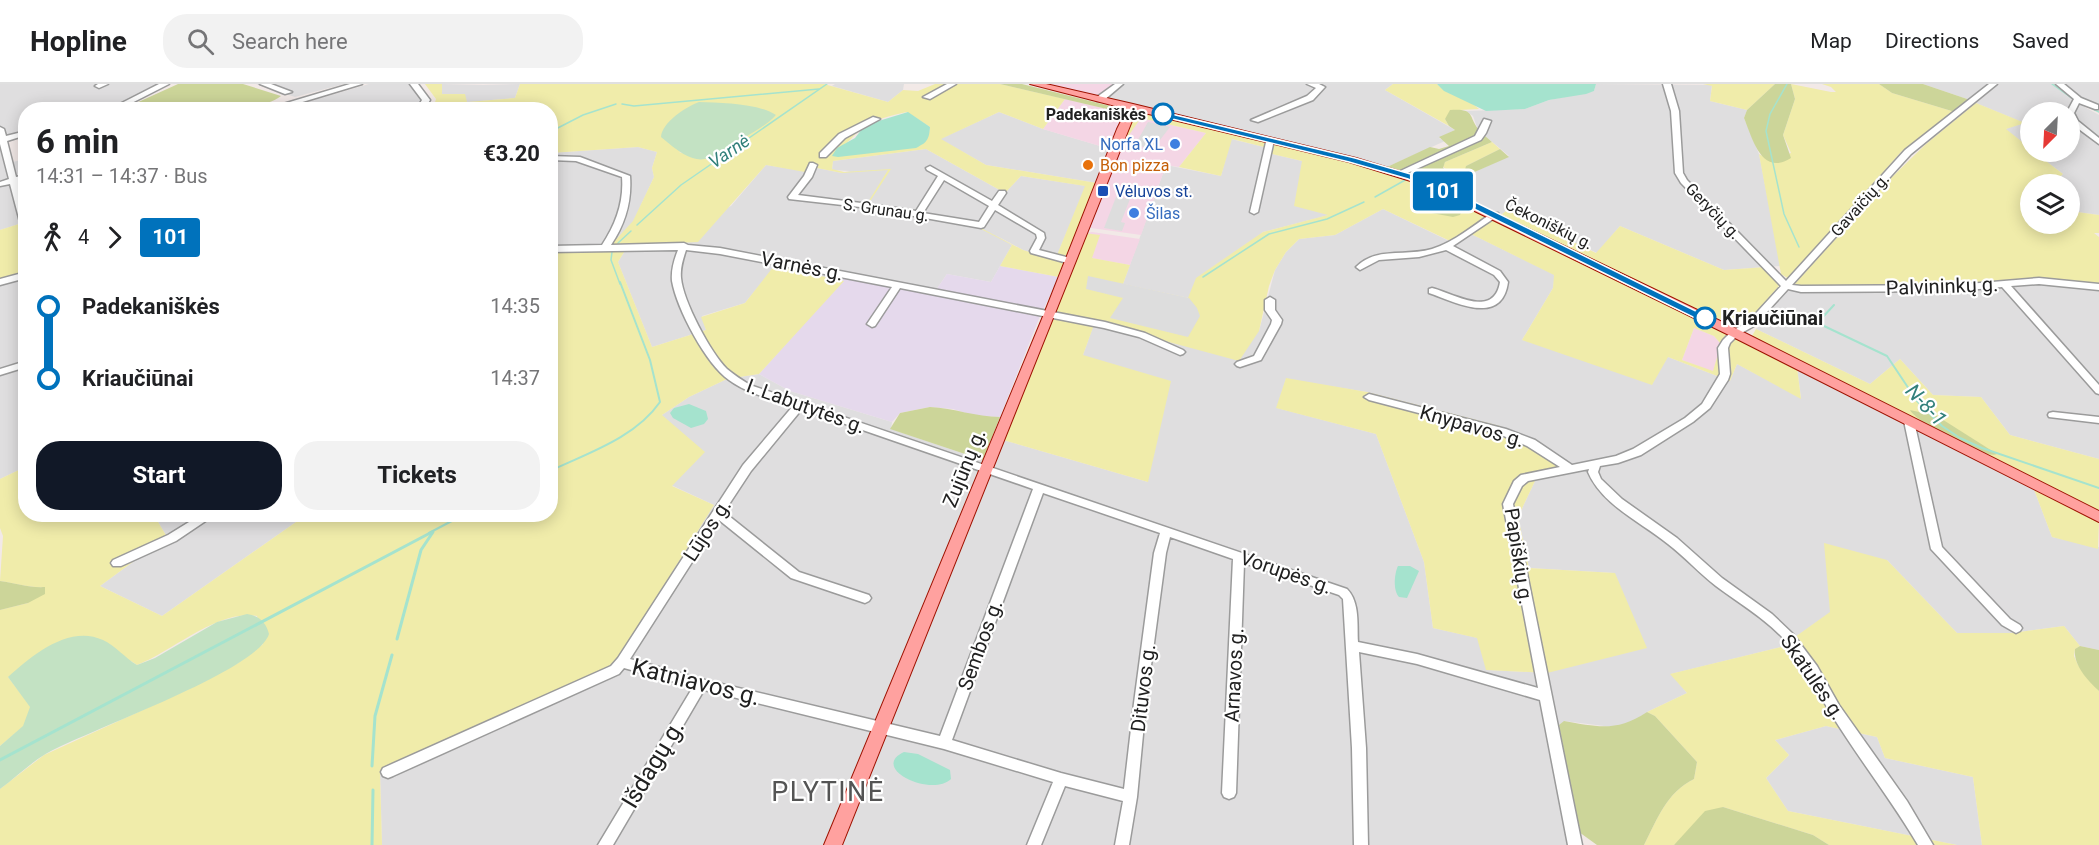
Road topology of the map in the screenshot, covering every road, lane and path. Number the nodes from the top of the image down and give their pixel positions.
1 (165, 84) edge
2 (264, 84) edge
3 (358, 84) edge
4 (367, 84) edge
5 (414, 84) edge
6 (952, 84) edge
7 (1035, 84) edge
8 (1119, 84) edge
9 (1311, 84) edge
10 (1667, 84) edge
11 (1993, 84) edge
12 (2060, 84) edge
13 (288, 92) dead end
14 (927, 97) dead end
15 (1101, 99) junction
16 (307, 100) junction
17 (2079, 100) junction
18 (128, 102) edge
19 (299, 102) edge
20 (301, 102) edge
21 (425, 102) edge
22 (1133, 107) junction
23 (2095, 107) dead end
24 (876, 120) dead end
25 (1255, 120) dead end
26 (1486, 121) dead end
27 (0, 129) edge
28 (18, 135) edge
29 (4, 139) junction
30 (1270, 140) junction
31 (2099, 142) edge
32 (3, 150) edge
33 (823, 155) dead end
34 (558, 158) edge
35 (813, 165) dead end
36 (930, 168) dead end
37 (1400, 173) junction
38 (944, 176) junction
39 (18, 179) edge
40 (13, 181) junction
41 (0, 184) edge
42 (1002, 194) dead end
43 (18, 200) edge
44 (994, 205) junction
45 (1254, 212) dead end
46 (918, 214) junction
47 (1495, 215) junction
48 (684, 246) junction
49 (1446, 246) junction
50 (605, 247) junction
51 (558, 249) edge
52 (1071, 261) junction
53 (1360, 267) dead end
54 (18, 277) edge
55 (0, 282) edge
56 (2003, 284) junction
57 (898, 285) junction
58 (1786, 286) junction
59 (2099, 287) edge
60 (1432, 291) dead end
61 (1270, 300) dead end
62 (1050, 314) junction
63 (872, 324) dead end
64 (1735, 333) junction
65 (1180, 352) dead end
66 (1240, 364) dead end
67 (18, 366) edge
68 (0, 372) edge
69 (2099, 391) edge
70 (1369, 398) dead end
71 (800, 405) junction
72 (2053, 416) dead end
73 (2099, 420) edge
74 (1909, 421) junction
75 (1595, 465) junction
76 (1569, 468) junction
77 (987, 469) junction
78 (1039, 488) junction
79 (718, 513) junction
80 (2099, 517) edge
81 (199, 522) edge
82 (1166, 532) junction
83 (1239, 556) junction
84 (117, 563) dead end
85 (866, 598) dead end
86 (2016, 628) dead end
87 (1352, 646) junction
88 (622, 662) junction
89 (701, 684) junction
90 (1546, 696) junction
91 (881, 729) junction
92 (944, 743) junction
93 (388, 772) dead end
94 (1061, 779) junction
95 (1229, 793) dead end
96 (1130, 796) junction
97 (605, 845) edge
98 (833, 845) edge
99 (1034, 845) edge
100 (1122, 845) edge
101 (1361, 845) edge
102 (1575, 845) edge
103 (1926, 845) edge

1 - 18 street
2 - 13 street
3 - 16 street
4 - 16 street
5 - 21 street
6 - 14 street
7 - 15 main road, Čekoniškių g.
8 - 15 street
9 - 25 street
10 - 58 street, Geryčių g.
11 - 58 street, Gavaičių g.
12 - 17 street
15 - 22 main road, Čekoniškių g.
16 - 19 street
16 - 20 street
17 - 23 street
17 - 31 street
22 - 30 main road, Čekoniškių g.
22 - 52 main road, Zujūnų g.
24 - 33 street
26 - 37 street
27 - 29 street
28 - 29 street
29 - 32 street
30 - 37 main road, Čekoniškių g.
30 - 45 street
32 - 40 street
34 - 50 street
35 - 46 street, S. Grunau g.
36 - 38 street
37 - 47 main road, Čekoniškių g.
38 - 44 street
38 - 46 street
39 - 40 street
40 - 41 street
40 - 43 street
42 - 44 street, S. Grunau g.
44 - 46 street, S. Grunau g.
44 - 52 street
47 - 49 street
47 - 64 main road, Čekoniškių g.
48 - 50 street, Varnės g.
48 - 57 street, Varnės g.
48 - 71 street, I. Labutytės g.
49 - 53 street
49 - 60 street
50 - 51 street, Varnės g.
52 - 62 main road, Zujūnų g.
54 - 55 street
56 - 58 street, Palvininkų g.
56 - 59 street, Palvininkų g.
56 - 69 street
57 - 62 street, Varnės g.
57 - 63 street
58 - 64 street, Gavaičių g.
61 - 66 street
62 - 65 street
62 - 77 main road, Zujūnų g.
64 - 74 main road, Čekoniškių g.
64 - 75 street, Papiškių g.
67 - 68 street
70 - 76 street, Knypavos g.
71 - 77 street, I. Labutytės g.
71 - 79 street, Lūjos g.
72 - 73 street
74 - 80 main road, Čekoniškių g.
74 - 86 street
75 - 76 street, Papiškių g.
75 - 103 street, Skatulės g.
76 - 90 street, Papiškių g.
77 - 78 street, Vorupės g.
77 - 91 main road, Zujūnų g.
78 - 82 street, Vorupės g.
78 - 92 street, Sembos g.
79 - 85 street
79 - 88 street, Lūjos g.
81 - 84 street
82 - 83 street, Vorupės g.
82 - 96 street, Dituvos g.
83 - 87 street, Vorupės g.
83 - 95 street, Arnavos g.
87 - 90 street
87 - 101 street, Vorupės g.
88 - 89 street, Katniavos g.
88 - 93 street, Katniavos g.
89 - 91 street, Katniavos g.
89 - 97 street, Išdagų g.
90 - 102 street, Papiškių g.
91 - 92 street
91 - 98 main road, Zujūnų g.
92 - 94 street
94 - 96 street
94 - 99 street
96 - 100 street, Dituvos g.

